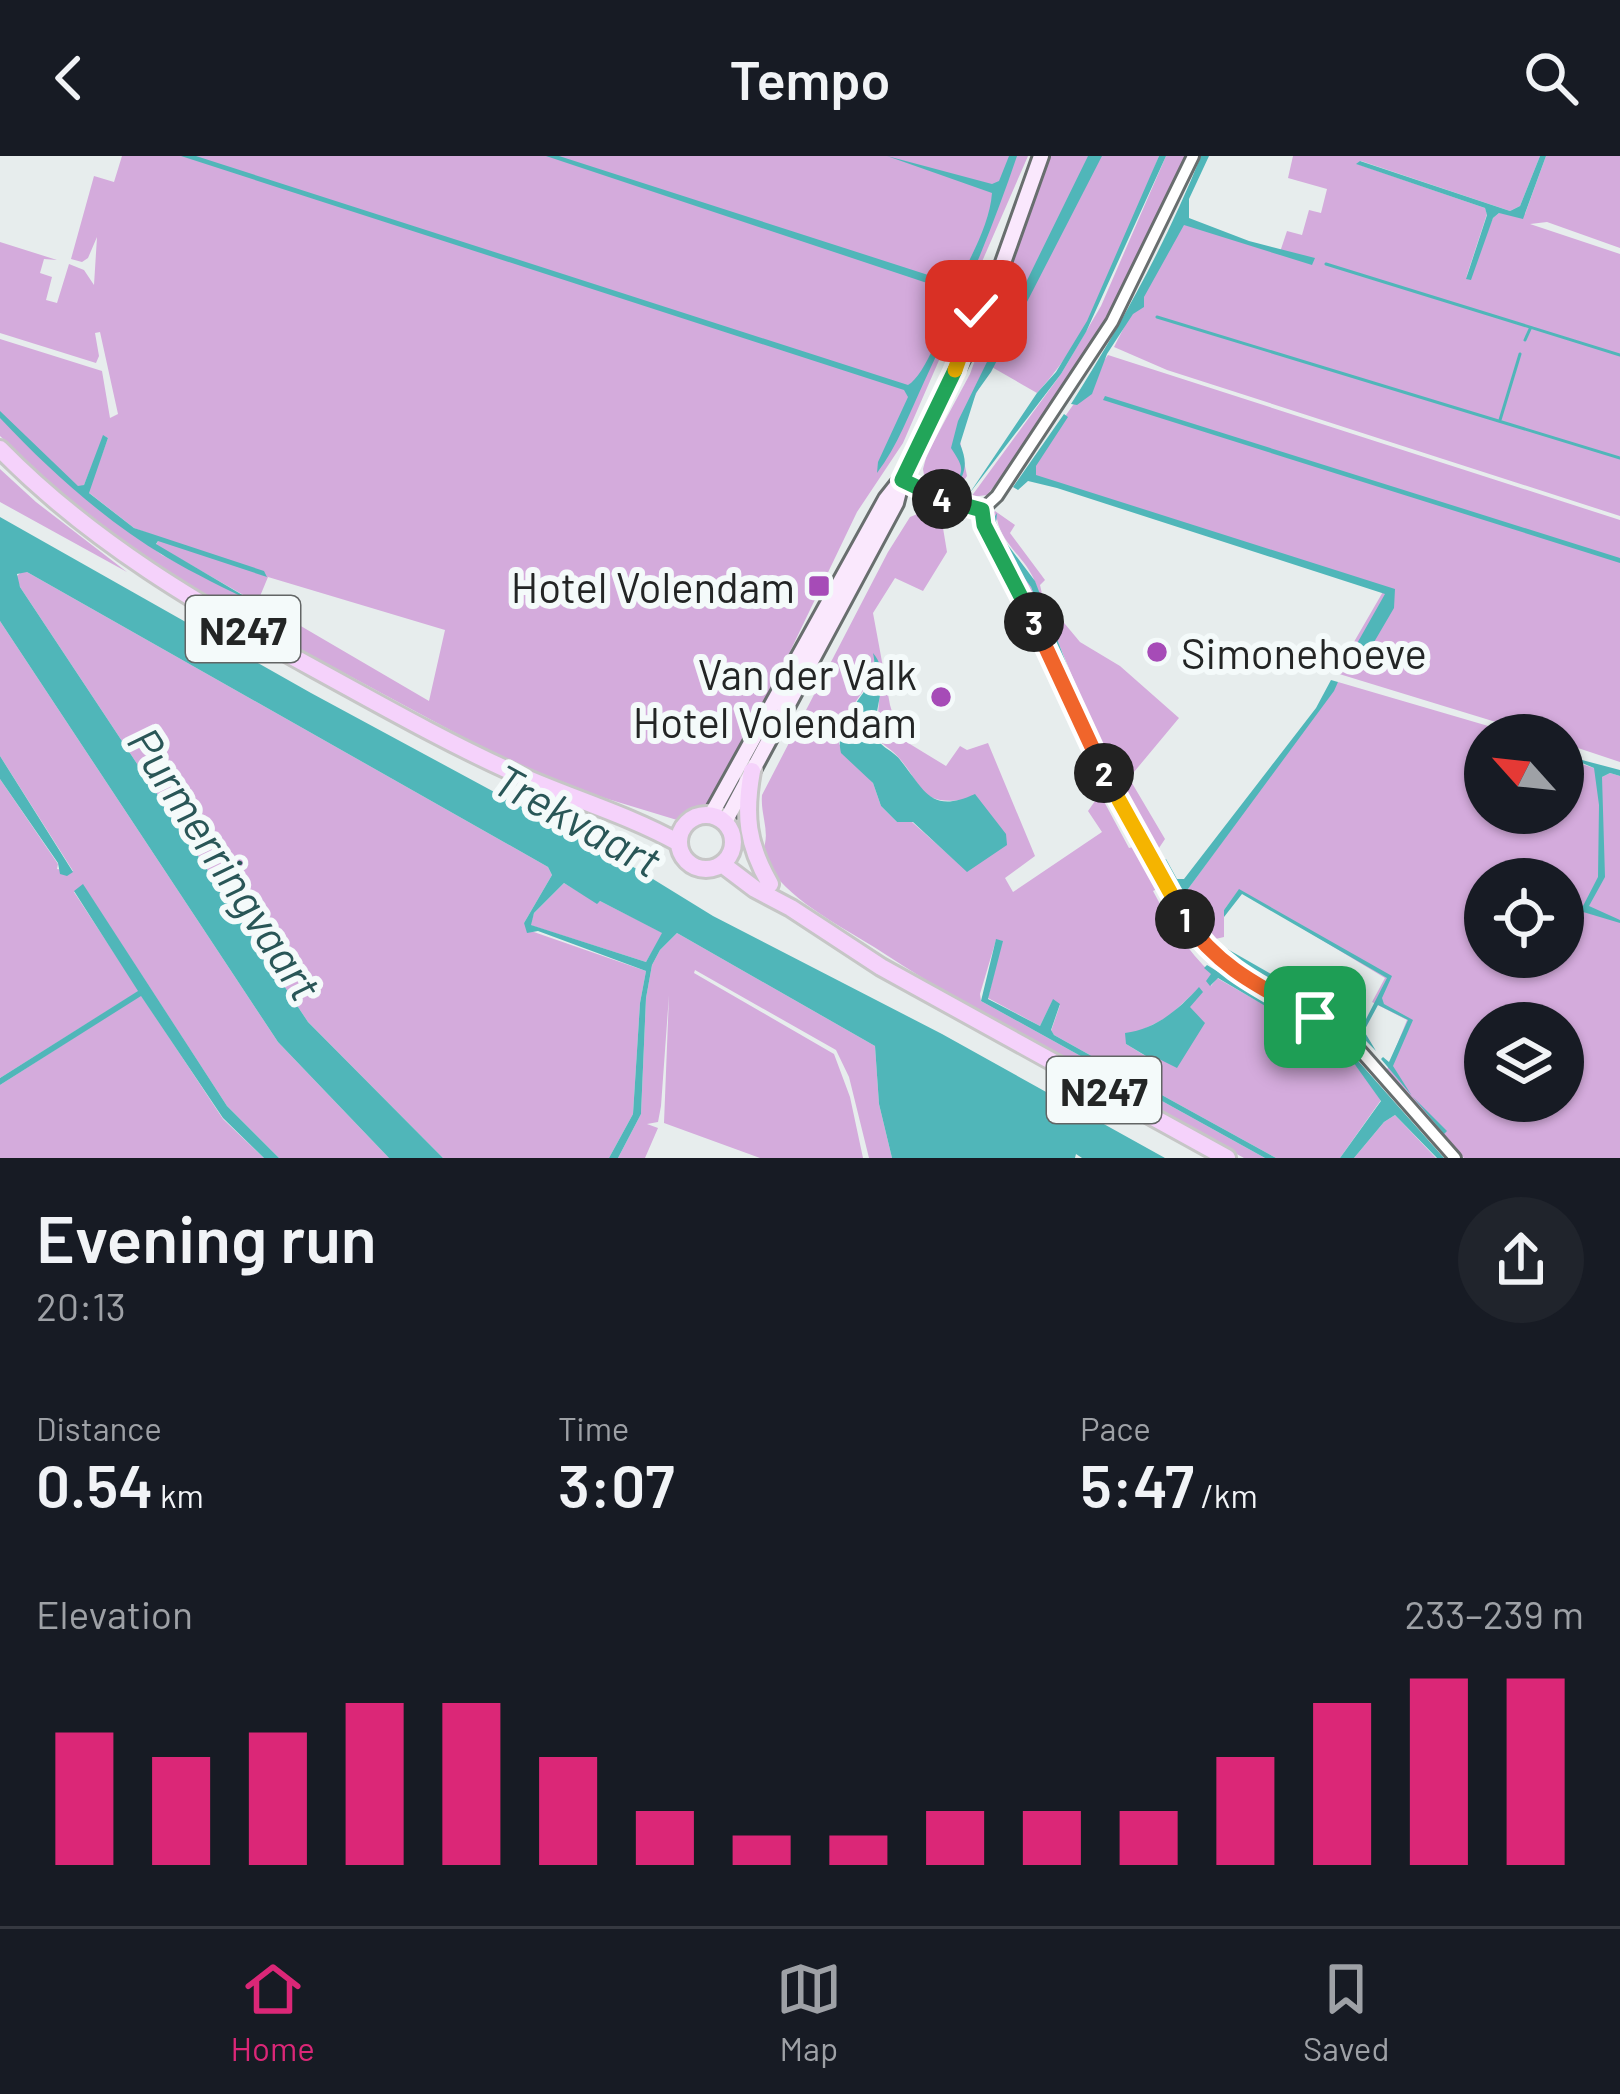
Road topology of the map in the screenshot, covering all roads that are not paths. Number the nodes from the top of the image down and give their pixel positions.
1 (1041, 156) edge
2 (1193, 156) edge
3 (0, 449) edge
4 (902, 480) junction
5 (982, 510) junction
6 (752, 771) junction
7 (718, 819) junction
8 (682, 834) junction
9 (727, 858) junction
10 (770, 884) junction
11 (791, 908) junction
12 (1227, 1158) edge
13 (1455, 1158) edge

1 - 4 main road
2 - 5 street
3 - 8 main road, N247
4 - 5 street
4 - 6 main road
4 - 7 main road
5 - 13 street
6 - 7 main road
6 - 10 main road
7 - 8 main road
7 - 9 main road
8 - 9 main road, N247
9 - 10 main road, N247
9 - 11 main road, N247
10 - 11 main road, N247
11 - 12 main road, N247

